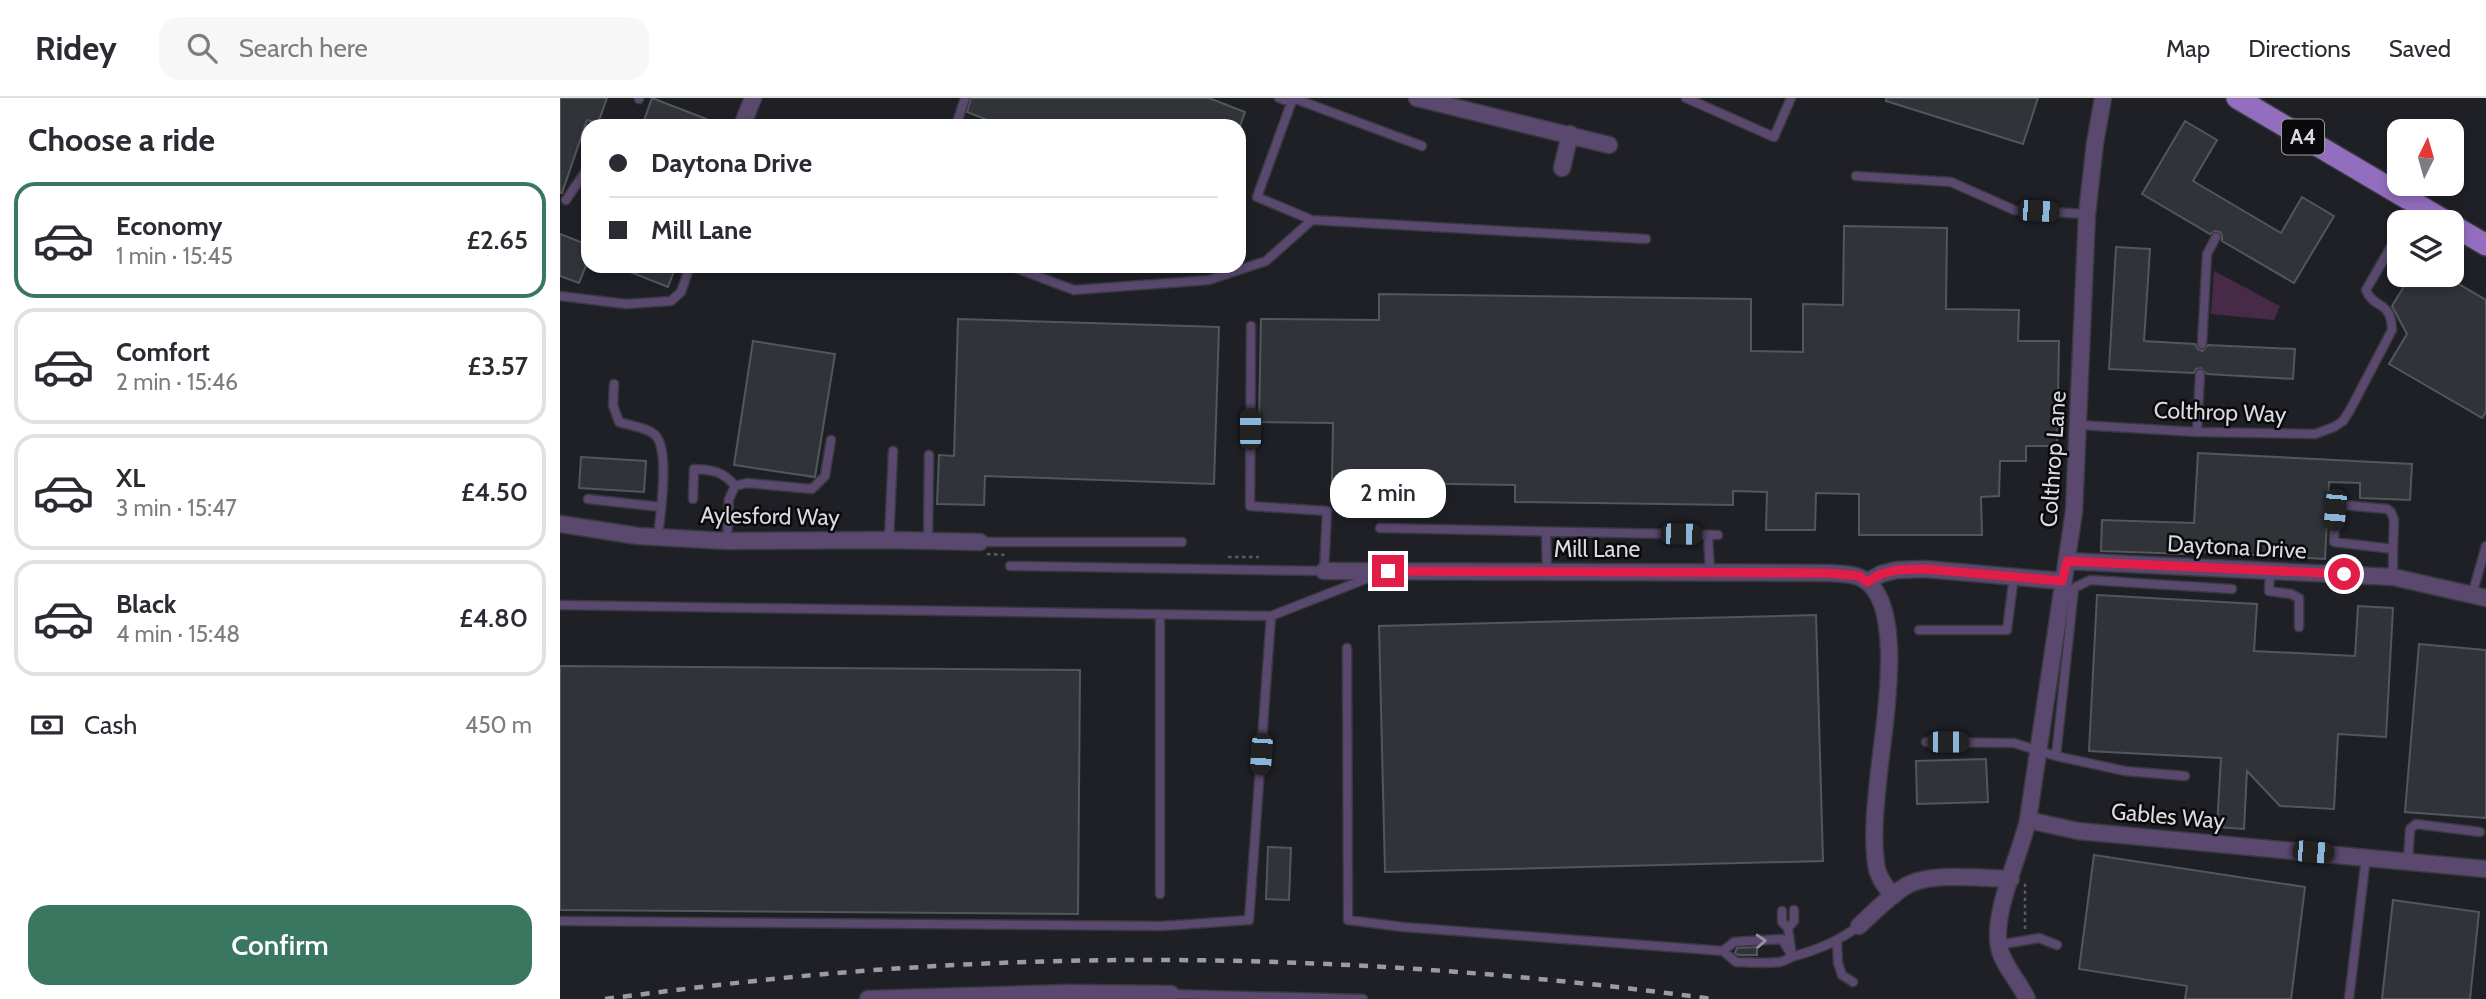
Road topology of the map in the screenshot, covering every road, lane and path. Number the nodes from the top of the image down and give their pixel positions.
1 (753, 98) edge
2 (965, 98) edge
3 (1279, 98) edge
4 (1293, 98) edge
5 (1686, 98) edge
6 (1791, 98) edge
7 (2103, 98) edge
8 (2236, 98) edge
9 (1423, 99) edge
10 (745, 119) edge
11 (958, 119) edge
12 (1570, 134) junction
13 (1608, 145) dead end
14 (1422, 146) dead end
15 (1562, 168) dead end
16 (1856, 176) dead end
17 (581, 178) edge
18 (566, 200) dead end
19 (2427, 210) edge
20 (2087, 214) junction
21 (1312, 220) junction
22 (2464, 232) edge
23 (2216, 237) dead end
24 (1646, 239) dead end
25 (2486, 245) edge
26 (2387, 254) edge
27 (1246, 268) edge
28 (688, 273) edge
29 (1029, 273) edge
30 (1230, 273) edge
31 (560, 296) edge
32 (1251, 326) dead end
33 (2202, 344) dead end
34 (2200, 374) dead end
35 (614, 384) dead end
36 (2080, 425) junction
37 (2197, 432) junction
38 (831, 440) dead end
39 (893, 450) dead end
40 (929, 455) dead end
41 (735, 486) junction
42 (588, 499) dead end
43 (693, 499) dead end
44 (661, 507) junction
45 (560, 524) edge
46 (1380, 528) dead end
47 (1546, 532) junction
48 (1708, 535) junction
49 (1718, 535) dead end
50 (658, 537) junction
51 (889, 540) junction
52 (727, 541) junction
53 (928, 541) junction
54 (980, 542) joint
55 (1182, 542) dead end
56 (2486, 545) edge
57 (2393, 549) junction
58 (2067, 561) junction
59 (1010, 566) dead end
60 (1324, 571) junction
61 (1388, 571) junction
62 (2270, 571) junction
63 (1547, 572) junction
64 (1710, 573) junction
65 (2014, 575) junction
66 (2393, 577) junction
67 (2062, 581) junction
68 (1867, 582) junction
69 (2232, 589) dead end
70 (2479, 596) edge
71 (560, 605) edge
72 (1160, 615) junction
73 (1271, 616) junction
74 (2299, 627) dead end
75 (1919, 630) dead end
76 (1347, 648) dead end
77 (1926, 742) dead end
78 (2038, 751) junction
79 (2056, 757) junction
80 (2185, 776) dead end
81 (2028, 820) junction
82 (2480, 832) dead end
83 (2366, 857) junction
84 (2408, 861) junction
85 (2486, 869) edge
86 (2018, 877) junction
87 (1160, 894) dead end
88 (1893, 896) junction
89 (1794, 910) dead end
90 (1782, 911) dead end
91 (560, 922) edge
92 (1859, 926) joint
93 (1788, 928) junction
94 (2025, 940) junction
95 (1837, 942) junction
96 (1998, 945) junction
97 (2057, 945) dead end
98 (1723, 951) junction
99 (1792, 956) junction
100 (1853, 982) dead end
101 (1171, 994) joint
102 (1145, 997) edge
103 (1243, 998) edge
104 (867, 999) edge
105 (1348, 999) edge
106 (1363, 999) edge
107 (2027, 999) edge
108 (2349, 999) edge

1 - 10 street
2 - 11 lane
3 - 21 lane
4 - 14 lane
5 - 6 lane
7 - 20 street, Colthrop Lane
8 - 19 main road, A4
9 - 12 street
12 - 13 street
12 - 15 street
16 - 20 lane
17 - 18 lane
20 - 36 street, Colthrop Lane
21 - 24 lane
21 - 27 lane
22 - 25 main road
23 - 33 lane
26 - 37 lane, Colthrop Way
28 - 31 lane
29 - 30 lane
32 - 60 lane
34 - 37 lane
35 - 44 lane
36 - 37 lane, Colthrop Way
36 - 58 street, Colthrop Lane
38 - 41 lane
39 - 51 lane
40 - 53 lane
41 - 43 lane
41 - 52 lane
42 - 44 lane
44 - 50 lane
45 - 50 street, Aylesford Way
46 - 47 lane
47 - 48 lane
47 - 63 lane
48 - 49 lane
48 - 64 lane
50 - 52 street, Aylesford Way
51 - 52 street, Aylesford Way
51 - 53 street, Aylesford Way
53 - 54 street, Aylesford Way
54 - 55 lane
56 - 70 lane
57 - 57 lane
57 - 66 lane
58 - 62 street, Daytona Drive
58 - 67 street, Colthrop Lane
59 - 60 lane
60 - 61 street, Mill Lane
61 - 63 street, Mill Lane
61 - 73 lane
62 - 66 street, Daytona Drive
62 - 74 lane
63 - 64 street, Mill Lane
64 - 68 street, Mill Lane
65 - 67 street
65 - 68 street
65 - 75 lane
66 - 70 street, Daytona Drive
67 - 78 street, Colthrop Lane
68 - 88 street
69 - 79 lane
71 - 72 lane
72 - 73 lane
72 - 87 lane
73 - 91 lane
76 - 98 lane
77 - 78 lane
78 - 79 lane
78 - 81 street, Colthrop Lane
79 - 80 lane
81 - 83 street, Gables Way
81 - 86 street
82 - 84 lane
83 - 84 street, Gables Way
83 - 108 lane
84 - 85 street, Gables Way
86 - 88 street
86 - 94 path
86 - 96 street
88 - 92 street
89 - 93 lane
90 - 93 lane
92 - 95 lane
93 - 99 lane
94 - 96 lane
94 - 97 lane
95 - 99 lane
95 - 100 lane
96 - 107 street
98 - 99 lane
98 -> 99 lane
101 - 102 street
101 - 103 lane
102 - 104 street
103 - 105 lane
105 - 106 lane

